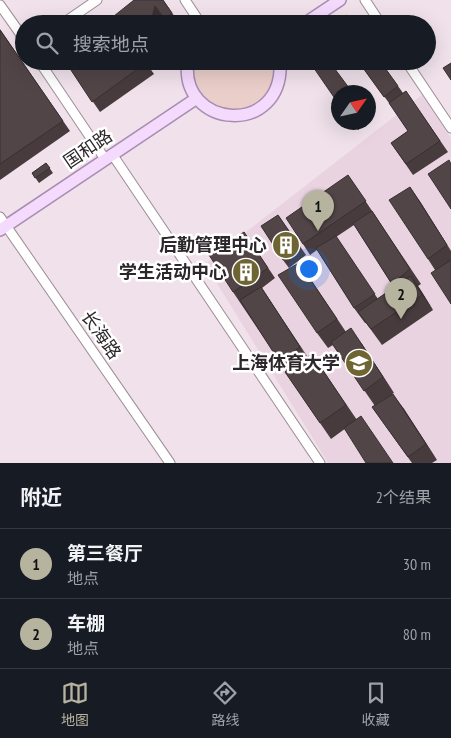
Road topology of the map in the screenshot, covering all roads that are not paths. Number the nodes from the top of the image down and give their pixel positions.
1 (97, 0) edge
2 (185, 0) edge
3 (340, 0) edge
4 (365, 0) edge
5 (0, 5) edge
6 (75, 15) edge
7 (195, 15) edge
8 (318, 15) edge
9 (375, 15) edge
10 (15, 26) edge
11 (46, 70) edge
12 (188, 70) edge
13 (280, 70) edge
14 (412, 70) edge
15 (197, 98) junction
16 (451, 128) edge
17 (108, 156) junction
18 (2, 224) edge
19 (170, 463) edge
20 (320, 463) edge

1 - 6 street
2 - 7 street
3 - 8 main road
4 - 9 street
5 - 10 street
11 - 17 street
12 - 15 main road
13 - 15 main road
14 - 16 street
15 - 17 main road, 国和路
17 - 18 main road, 国和路
17 - 20 street
18 - 19 street, 长海路

